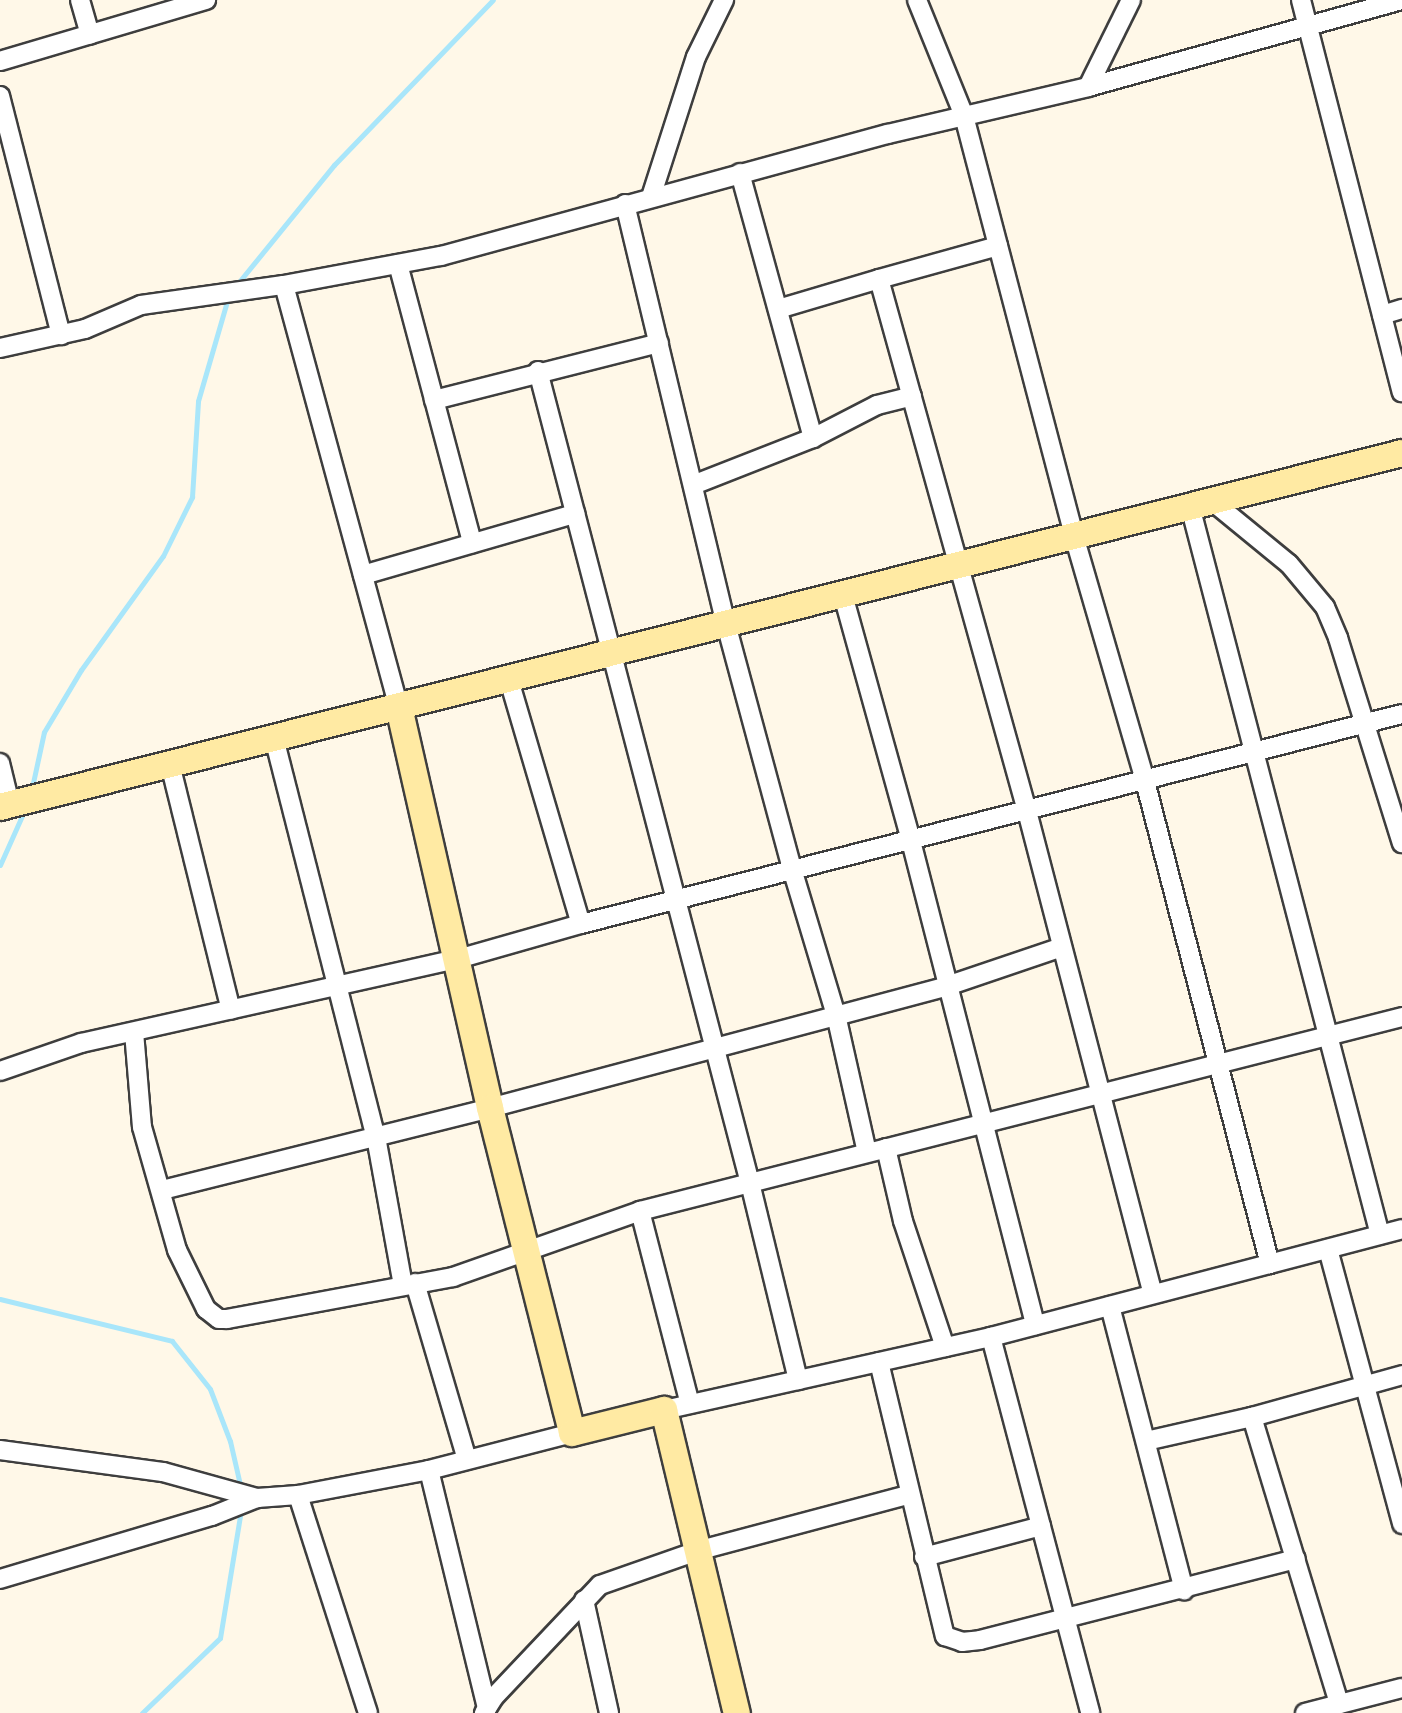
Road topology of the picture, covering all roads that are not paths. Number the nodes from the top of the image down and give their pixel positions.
1 (80, 0) edge
2 (203, 0) edge
3 (724, 0) edge
4 (917, 0) edge
5 (1131, 0) edge
6 (1301, 0) edge
7 (1402, 0) edge
8 (1308, 25) junction
9 (90, 35) junction
10 (0, 61) edge
11 (1088, 87) junction
12 (0, 96) edge
13 (964, 116) junction
14 (740, 173) junction
15 (651, 197) junction
16 (625, 204) junction
17 (998, 246) junction
18 (398, 264) junction
19 (879, 279) junction
20 (284, 285) junction
21 (778, 309) junction
22 (1402, 309) edge
23 (1382, 315) junction
24 (61, 334) junction
25 (659, 343) junction
26 (0, 348) edge
27 (538, 371) junction
28 (1402, 392) edge
29 (912, 396) junction
30 (434, 400) junction
31 (813, 438) junction
32 (1402, 453) edge
33 (693, 485) junction
34 (1201, 504) junction
35 (575, 514) junction
36 (1074, 536) junction
37 (472, 543) junction
38 (957, 566) junction
39 (363, 575) junction
40 (843, 596) junction
41 (726, 624) junction
42 (612, 654) junction
43 (509, 680) junction
44 (399, 707) junction
45 (1402, 714) edge
46 (1366, 724) junction
47 (274, 738) junction
48 (1256, 752) junction
49 (0, 763) edge
50 (170, 764) junction
51 (1145, 781) junction
52 (5, 806) edge
53 (1027, 811) junction
54 (911, 841) junction
55 (1402, 843) edge
56 (793, 872) junction
57 (677, 901) junction
58 (581, 924) junction
59 (1062, 947) junction
60 (458, 959) junction
61 (340, 986) junction
62 (946, 986) junction
63 (231, 1010) junction
64 (836, 1015) junction
65 (1402, 1017) edge
66 (134, 1032) junction
67 (1330, 1035) junction
68 (715, 1046) junction
69 (1218, 1064) junction
70 (0, 1071) edge
71 (1100, 1094) junction
72 (490, 1108) junction
73 (981, 1124) junction
74 (376, 1137) junction
75 (886, 1148) junction
76 (867, 1153) junction
77 (750, 1183) junction
78 (162, 1190) junction
79 (640, 1211) junction
80 (1402, 1229) edge
81 (1380, 1235) junction
82 (527, 1249) junction
83 (1328, 1250) junction
84 (1270, 1264) junction
85 (409, 1284) junction
86 (1153, 1294) junction
87 (1110, 1306) junction
88 (1035, 1325) junction
89 (991, 1337) junction
90 (945, 1347) junction
91 (879, 1362) junction
92 (1402, 1375) edge
93 (798, 1380) junction
94 (1365, 1386) junction
95 (690, 1404) junction
96 (664, 1410) junction
97 (1252, 1417) junction
98 (572, 1433) junction
99 (1146, 1441) junction
100 (0, 1450) edge
101 (467, 1460) junction
102 (429, 1470) junction
103 (298, 1495) junction
104 (908, 1495) junction
105 (257, 1498) junction
106 (1402, 1524) edge
107 (1041, 1526) junction
108 (697, 1551) junction
109 (924, 1557) junction
110 (1296, 1559) junction
111 (0, 1579) edge
112 (1184, 1591) junction
113 (584, 1600) junction
114 (1066, 1620) junction
115 (1402, 1688) edge
116 (1339, 1704) junction
117 (486, 1711) edge
118 (368, 1713) edge
119 (609, 1713) edge
120 (737, 1713) edge
121 (1090, 1713) edge
122 (1305, 1713) edge

1 - 9 street
2 - 9 street
3 - 15 street
4 - 13 street
5 - 11 street
6 - 8 street
7 - 8 street
8 - 11 street
8 - 23 street
9 - 10 street
11 - 13 street
12 - 24 street
13 - 14 street
13 - 17 street
14 - 15 street
14 - 21 street
15 - 16 street
16 - 18 street
16 - 25 street
17 - 19 street
17 - 36 street
18 - 20 street
18 - 30 street
19 - 21 street
19 - 29 street
20 - 24 street
20 - 39 street
21 - 31 street
22 - 23 street
23 - 28 street
24 - 26 street
25 - 27 street
25 - 33 street
27 - 30 street
27 - 35 street
29 - 31 street
29 - 38 street
30 - 37 street
31 - 33 street
32 - 34 street
33 - 41 street
34 - 36 street
34 - 46 street
34 - 48 street
35 - 37 street
35 - 42 street
36 - 38 street
36 - 51 street
37 - 39 street
38 - 40 street
38 - 53 street
39 - 44 street
40 - 41 street
40 - 54 street
41 - 42 street
41 - 56 street
42 - 43 street
42 - 57 street
43 - 44 street
43 - 58 street
44 - 47 street
44 - 60 street
45 - 46 street
46 - 48 street
46 - 55 street
47 - 50 street
47 - 61 street
48 - 51 street
48 - 67 street
49 - 52 street
50 - 52 street
50 - 63 street
51 - 53 street
51 - 69 street
53 - 54 street
53 - 59 street
54 - 56 street
54 - 62 street
56 - 57 street
56 - 64 street
57 - 58 street
57 - 68 street
58 - 60 street
59 - 62 street
59 - 71 street
60 - 61 street
60 - 72 street
61 - 63 street
61 - 74 street
62 - 64 street
62 - 73 street
63 - 66 street
64 - 68 street
64 - 76 street
65 - 67 street
66 - 70 street
66 - 78 street
67 - 69 street
67 - 81 street
68 - 72 street
68 - 77 street
69 - 71 street
69 - 84 street
71 - 73 street
71 - 86 street
72 - 74 street
72 - 82 street
73 - 75 street
73 - 88 street
74 - 78 street
74 - 85 street
75 - 76 street
75 - 90 street
76 - 77 street
77 - 79 street
77 - 93 street
78 - 85 street
79 - 82 street
79 - 95 street
80 - 81 street
81 - 83 street
82 - 85 street
82 - 98 street
83 - 84 street
83 - 94 street
84 - 86 street
85 - 101 street
86 - 87 street
87 - 88 street
87 - 99 street
88 - 89 street
89 - 90 street
89 - 107 street
90 - 91 street
91 - 93 street
91 - 104 street
92 - 94 street
93 - 95 street
94 - 97 street
94 - 106 street
95 - 96 street
96 - 98 street
96 - 108 street
97 - 99 street
97 - 110 street
98 - 101 street
99 - 112 street
100 - 105 street
101 - 102 street
102 - 103 street
102 - 117 street
103 - 105 street
103 - 118 street
104 - 108 street
104 - 109 street
105 - 111 street
107 - 109 street
107 - 114 street
108 - 113 street
108 - 120 street
109 - 114 street
110 - 112 street
110 - 116 street
112 - 114 street
113 - 117 street
113 - 119 street
114 - 121 street
115 - 116 street
116 - 122 street

